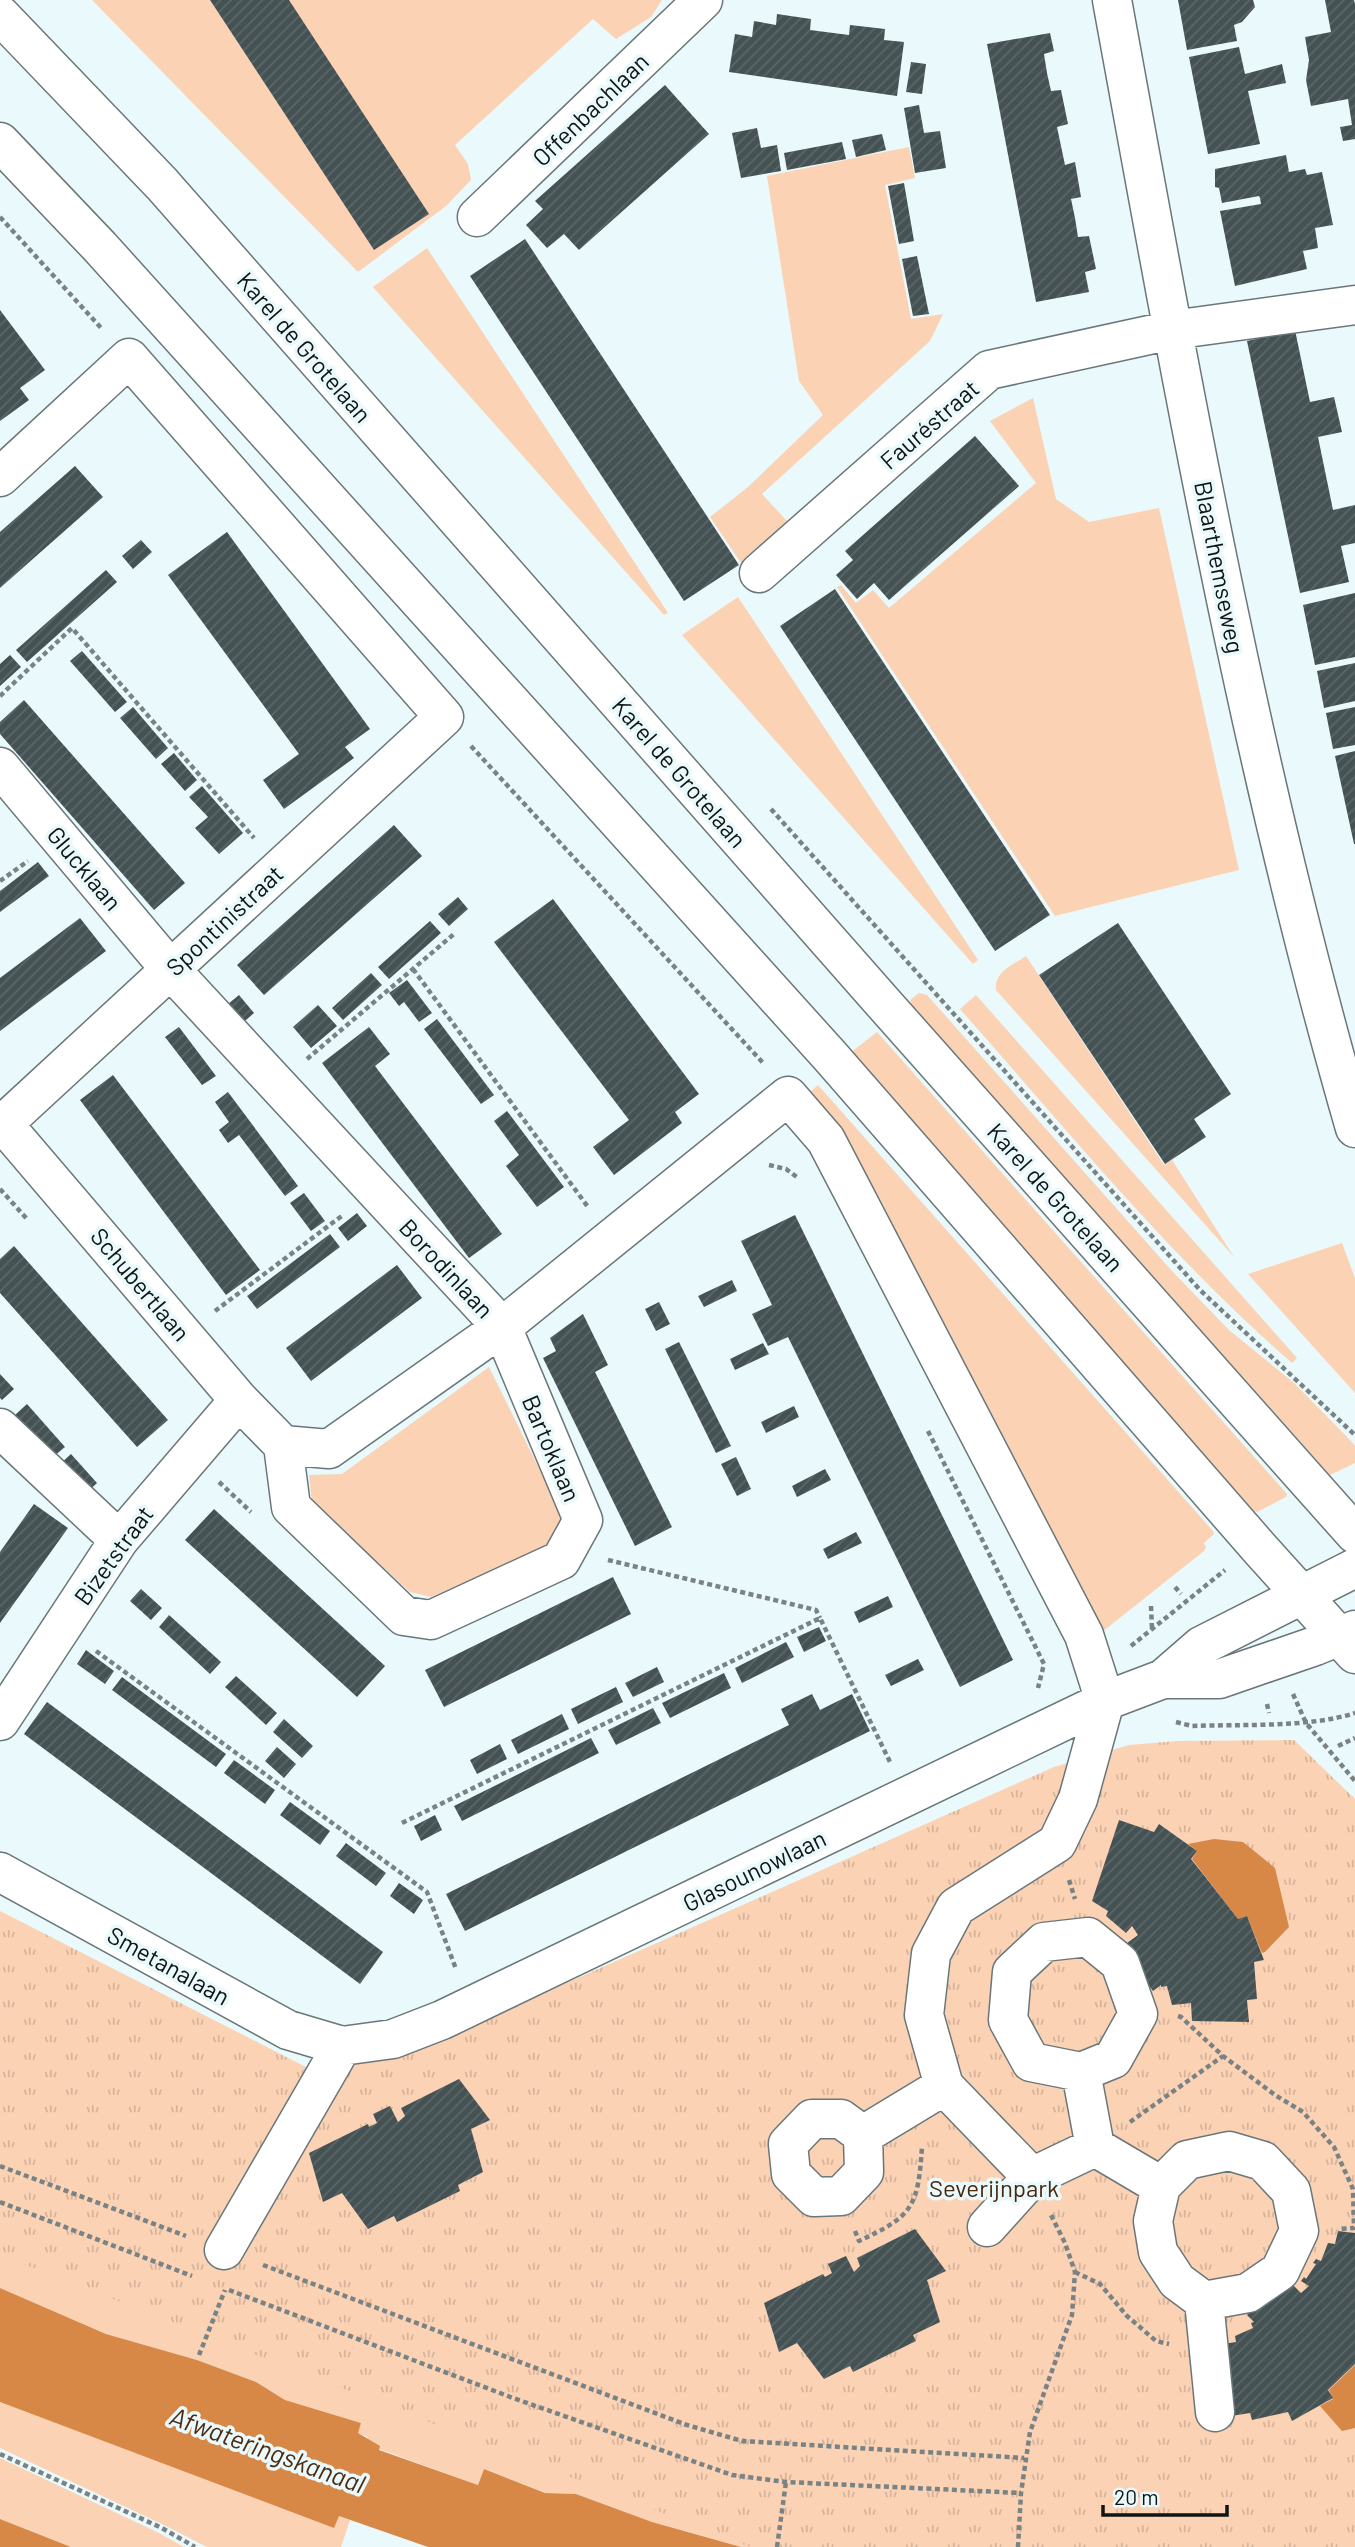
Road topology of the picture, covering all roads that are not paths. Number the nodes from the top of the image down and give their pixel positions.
1 (703, 0) edge
2 (1112, 0) edge
3 (0, 15) edge
4 (0, 142) edge
5 (477, 217) dead end
6 (1355, 305) edge
7 (1172, 330) junction
8 (0, 477) edge
9 (759, 573) dead end
10 (0, 767) edge
11 (170, 969) junction
12 (2, 1122) edge
13 (1355, 1128) edge
14 (502, 1327) junction
15 (239, 1400) junction
16 (0, 1428) edge
17 (283, 1445) junction
18 (1355, 1534) edge
19 (119, 1540) junction
20 (1355, 1568) edge
21 (1303, 1595) junction
22 (1350, 1640) edge
23 (1163, 1679) junction
24 (1105, 1701) junction
25 (0, 1721) edge
26 (0, 1872) edge
27 (342, 2046) junction
28 (1081, 2072) junction
29 (944, 2085) junction
30 (863, 2135) dead end
31 (1095, 2147) junction
32 (1032, 2177) junction
33 (1161, 2186) junction
34 (988, 2227) dead end
35 (220, 2268) road end
36 (1204, 2301) junction
37 (1215, 2412) dead end

1 - 5 street, Offenbachlaan
2 - 7 street, Blaarthemseweg
3 - 18 street, Karel de Grotelaan
4 - 21 street
6 - 7 street, Fauréstraat
7 - 9 street, Fauréstraat
7 - 13 street, Blaarthemseweg
8 - 11 street, Spontinistraat
10 - 11 street, Glucklaan
11 - 12 street, Spontinistraat
11 - 14 street, Borodinlaan
12 - 15 street, Schubertlaan
14 - 17 street
14 - 17 street, Bartoklaan
14 - 24 street, Borodinlaan
15 - 17 street, Schubertlaan
15 - 19 street, Bizetstraat
16 - 19 street
19 - 25 street, Bizetstraat
20 - 21 street, Glasounowlaan
21 - 22 street
21 - 23 street, Glasounowlaan
22 - 23 street, Glasounowlaan
23 - 24 street, Glasounowlaan
24 - 27 street, Glasounowlaan
24 - 29 street
26 - 27 street, Smetanalaan
27 - 35 street
28 - 28 street
28 - 31 street
29 - 30 street
29 - 32 street
31 - 32 street
31 - 33 street
32 - 34 street
33 - 36 street
33 - 36 street
36 - 37 street

